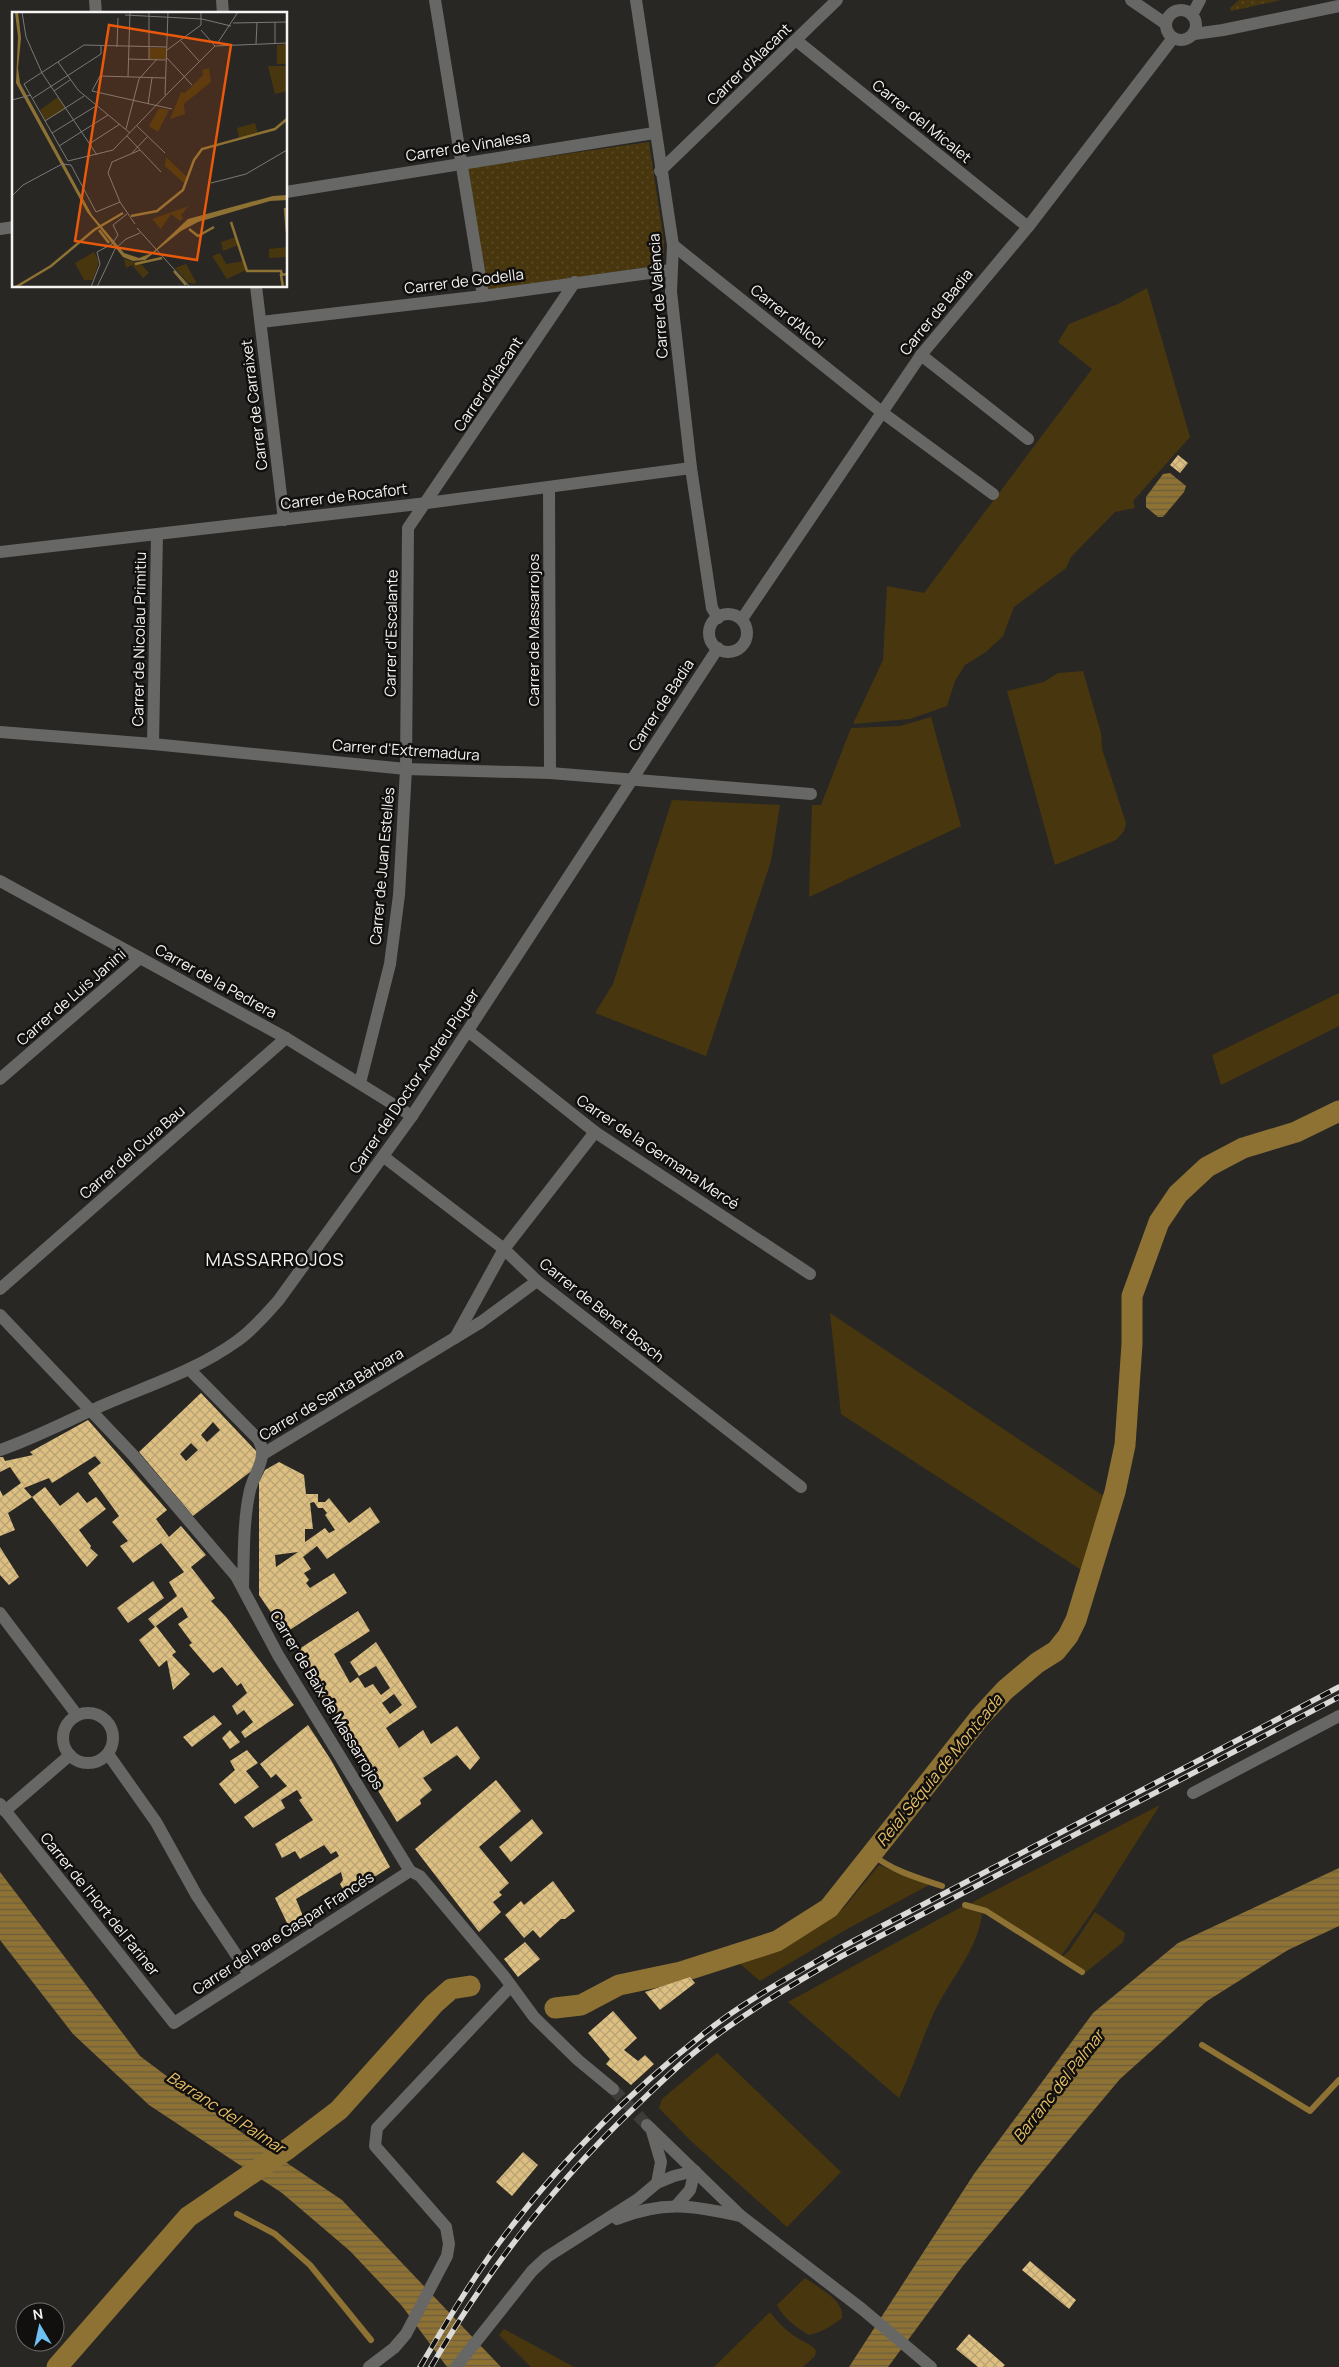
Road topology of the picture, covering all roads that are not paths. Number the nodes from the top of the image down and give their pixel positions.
1 (436, 0) edge
2 (636, 0) edge
3 (837, 0) edge
4 (1131, 0) edge
5 (1200, 0) edge
6 (1339, 6) edge
7 (1192, 15) junction
8 (1166, 24) junction
9 (1194, 34) junction
10 (1173, 38) junction
11 (797, 41) junction
12 (654, 133) junction
13 (461, 164) junction
14 (660, 171) junction
15 (288, 192) edge
16 (1028, 227) junction
17 (673, 245) junction
18 (671, 270) junction
19 (576, 282) junction
20 (256, 288) edge
21 (483, 296) junction
22 (260, 322) junction
23 (921, 355) junction
24 (883, 413) junction
25 (1028, 439) dead end
26 (691, 468) junction
27 (549, 487) junction
28 (993, 494) dead end
29 (427, 503) junction
30 (284, 520) junction
31 (158, 534) junction
32 (0, 552) edge
33 (718, 618) junction
34 (742, 620) junction
35 (718, 648) junction
36 (0, 732) edge
37 (153, 744) junction
38 (406, 769) junction
39 (550, 773) junction
40 (632, 780) junction
41 (811, 794) dead end
42 (0, 881) edge
43 (140, 958) junction
44 (468, 1031) junction
45 (286, 1038) junction
46 (0, 1079) edge
47 (360, 1083) junction
48 (412, 1116) junction
49 (595, 1132) junction
50 (384, 1157) junction
51 (504, 1249) junction
52 (810, 1274) dead end
53 (537, 1281) junction
54 (0, 1289) edge
55 (0, 1315) edge
56 (455, 1338) junction
57 (189, 1369) junction
58 (91, 1410) junction
59 (0, 1450) edge
60 (263, 1454) junction
61 (801, 1487) dead end
62 (243, 1586) junction
63 (0, 1613) edge
64 (76, 1715) junction
65 (1339, 1716) edge
66 (108, 1754) junction
67 (70, 1756) junction
68 (1193, 1792) dead end
69 (3, 1808) edge
70 (410, 1871) junction
71 (250, 1974) junction
72 (511, 1986) junction
73 (174, 2023) joint
74 (613, 2089) tunnel mouth
75 (695, 2171) junction
76 (657, 2183) junction
77 (676, 2206) junction
78 (741, 2216) junction
79 (596, 2227) junction
80 (369, 2367) edge
81 (456, 2367) edge
82 (931, 2367) edge

1 - 13 street
2 - 12 street, Carrer de València
3 - 11 street, Carrer d'Alacant
4 - 8 street
5 - 7 street
6 - 9 street
7 - 8 street
7 - 9 street
8 - 10 street
9 - 10 street
10 - 16 street, Carrer de Badia
11 - 14 street, Carrer d'Alacant
11 - 16 street, Carrer del Micalet
12 - 13 street, Carrer de Vinalesa
12 - 14 street, Carrer de València
13 - 15 street, Carrer de Vinalesa
13 - 21 street
14 - 17 street, Carrer de València
16 - 23 street, Carrer de Badia
17 - 18 street, Carrer de València
17 - 24 street, Carrer d'Alcoi
18 - 19 street, Carrer de Godella
18 - 26 street, Carrer de València
19 - 21 street, Carrer de Godella
19 - 29 street, Carrer d'Alacant
20 - 22 street, Carrer de Carraixet
21 - 22 street, Carrer de Godella
22 - 30 street, Carrer de Carraixet
23 - 24 street, Carrer de Badia
23 - 25 street
24 - 28 street, Carrer d'Alcoi
24 - 34 street, Carrer de Badia
26 - 27 street, Carrer de Rocafort
26 - 33 street, Carrer de València
27 - 29 street, Carrer de Rocafort
27 - 39 street, Carrer de Massarrojos
29 - 30 street, Carrer de Rocafort
29 - 38 street, Carrer d'Escalante
30 - 31 street, Carrer de Rocafort
31 - 32 street, Carrer de Rocafort
31 - 37 street, Carrer de Nicolau Primitiu
33 - 34 street
33 - 35 street
34 - 35 street
35 - 40 street, Carrer de Badia
36 - 37 street, Carrer d'Extremadura
37 - 38 street, Carrer d'Extremadura
38 - 39 street, Carrer d'Extremadura
38 - 47 street, Carrer de Juan Estellés
39 - 40 street, Carrer d'Extremadura
40 - 41 street, Carrer d'Extremadura
40 - 44 street, Carrer del Doctor Andreu Piquer
42 - 43 street, Carrer de la Pedrera
43 - 45 street, Carrer de la Pedrera
43 - 46 street, Carrer de Luis Janini
44 - 48 street, Carrer del Doctor Andreu Piquer
44 - 49 street, Carrer de la Germana Mercé
45 - 47 street, Carrer de la Pedrera
45 - 54 street, Carrer del Cura Bau
47 - 48 street, Carrer de la Pedrera
48 - 50 street, Carrer del Doctor Andreu Piquer
49 - 51 street
49 - 52 street, Carrer de la Germana Mercé
50 - 51 street, Carrer de Benet Bosch
50 - 57 street, Carrer del Doctor Andreu Piquer
51 - 53 street, Carrer de Benet Bosch
51 - 56 street
53 - 56 street, Carrer de Santa Bàrbara
53 - 61 street, Carrer de Benet Bosch
55 - 58 street, Carrer de Baix de Massarrojos
56 - 60 street, Carrer de Santa Bàrbara
57 - 58 street, Carrer del Doctor Andreu Piquer
57 - 60 street
58 - 59 street
58 - 62 street, Carrer de Baix de Massarrojos
60 - 62 street, Carrer de Santa Bàrbara
62 - 70 street, Carrer de Baix de Massarrojos
63 - 64 street
64 - 66 street
64 - 67 street
65 - 68 street
66 - 67 street
66 - 71 street
67 - 69 street
69 - 73 street, Carrer de l'Hort del Fariner
70 - 71 street, Carrer del Pare Gaspar Francés
70 - 72 street, Carrer de Baix de Massarrojos
71 - 73 street, Carrer del Pare Gaspar Francés
72 - 74 street, Carrer de Baix de Massarrojos
72 - 80 street
75 - 76 street
75 - 76 street
75 - 77 street
75 - 78 street
76 - 79 street
77 - 78 street
77 - 79 street
78 - 82 street
79 - 81 street

